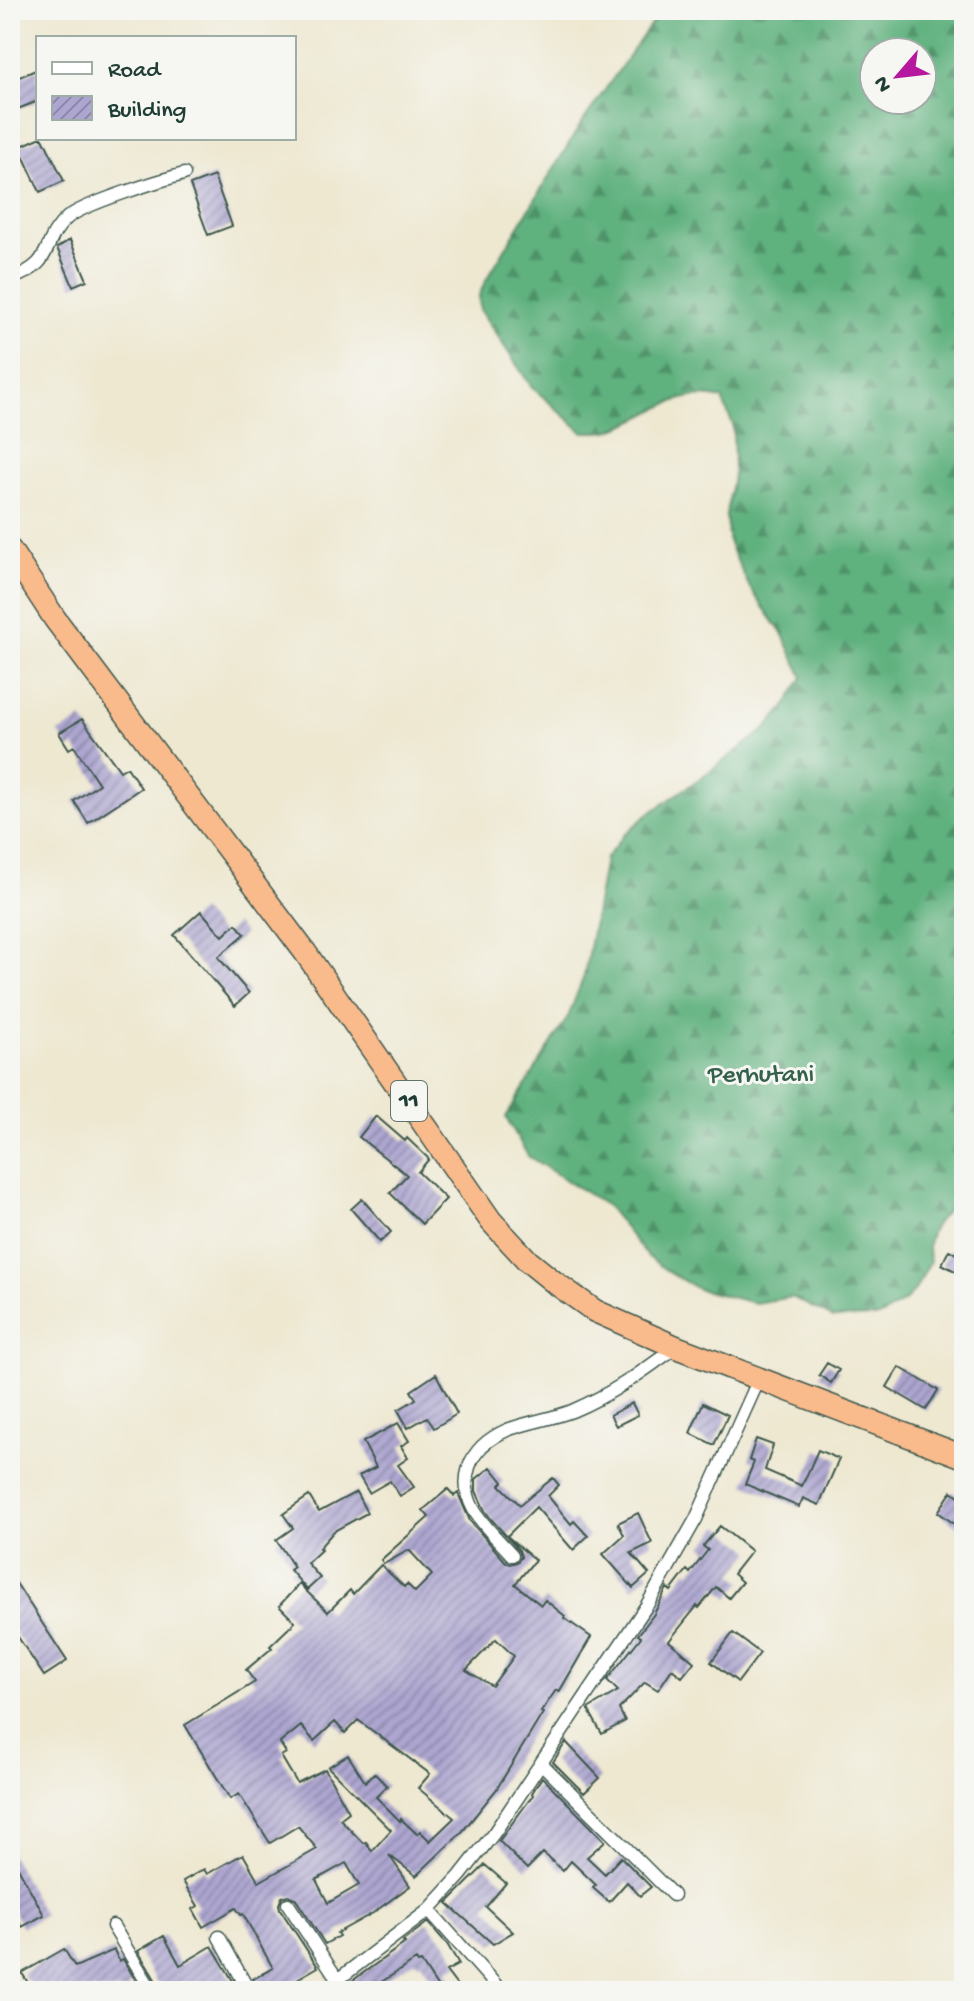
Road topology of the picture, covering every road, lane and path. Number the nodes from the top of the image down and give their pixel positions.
1 (184, 174) dead end
2 (10, 279) edge
3 (10, 550) edge
4 (676, 1347) junction
5 (759, 1379) junction
6 (964, 1457) edge
7 (512, 1555) dead end
8 (542, 1764) junction
9 (673, 1895) dead end
10 (288, 1904) dead end
11 (429, 1910) junction
12 (113, 1926) dead end
13 (219, 1937) dead end
14 (338, 1980) junction
15 (152, 1991) edge
16 (249, 1991) edge
17 (323, 1991) edge
18 (501, 1991) edge

1 - 2 street
3 - 4 highway, 11
4 - 5 highway, 11
4 - 7 street
5 - 6 highway, 11
5 - 8 street
8 - 9 street
8 - 11 street
10 - 14 street
11 - 14 street
11 - 18 street
12 - 15 street
13 - 16 street
14 - 17 street

